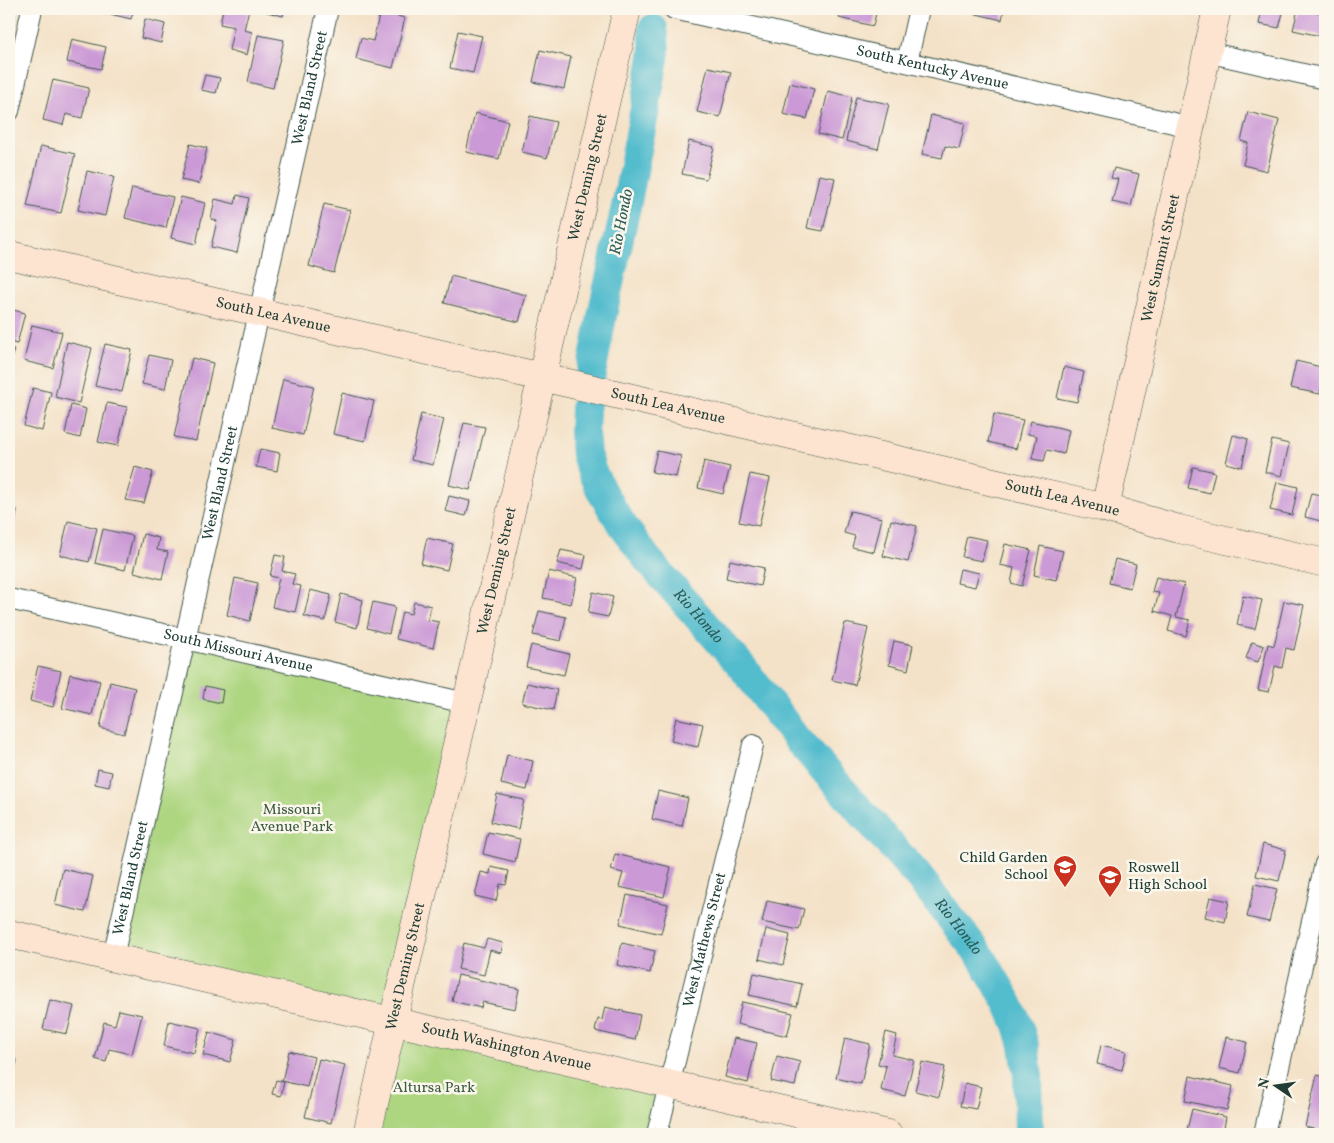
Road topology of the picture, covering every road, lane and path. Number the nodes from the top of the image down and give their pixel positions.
1 (32, 9) edge
2 (328, 9) edge
3 (627, 9) edge
4 (674, 9) edge
5 (920, 9) edge
6 (1217, 9) edge
7 (1207, 52) junction
8 (907, 62) junction
9 (1325, 79) edge
10 (9, 111) edge
11 (1190, 127) junction
12 (9, 255) edge
13 (260, 312) junction
14 (542, 377) junction
15 (1105, 508) junction
16 (1325, 563) edge
17 (9, 599) edge
18 (186, 639) junction
19 (466, 703) junction
20 (753, 745) dead end
21 (1325, 864) edge
22 (9, 934) edge
23 (113, 957) junction
24 (393, 1021) junction
25 (669, 1084) junction
26 (367, 1134) edge
27 (657, 1134) edge
28 (888, 1134) edge
29 (1264, 1134) edge

1 - 10 street
2 - 13 street, West Bland Street
3 - 14 street, West Deming Street
4 - 8 street, South Kentucky Avenue
5 - 8 street
6 - 7 street, West Summit Street
7 - 9 street
7 - 11 street, West Summit Street
8 - 11 street, South Kentucky Avenue
11 - 15 street, West Summit Street
12 - 13 street, South Lea Avenue
13 - 14 street, South Lea Avenue
13 - 18 street, West Bland Street
14 - 15 street, South Lea Avenue
14 - 19 street, West Deming Street
15 - 16 street, South Lea Avenue
17 - 18 street, South Missouri Avenue
18 - 19 street, South Missouri Avenue
18 - 23 street, West Bland Street
19 - 24 street, West Deming Street
20 - 25 street, West Mathews Street
21 - 29 street
22 - 23 street, South Washington Avenue
23 - 24 street, South Washington Avenue
24 - 25 street, South Washington Avenue
24 - 26 street, West Deming Street
25 - 27 street, West Mathews Street
25 - 28 street, South Washington Avenue

